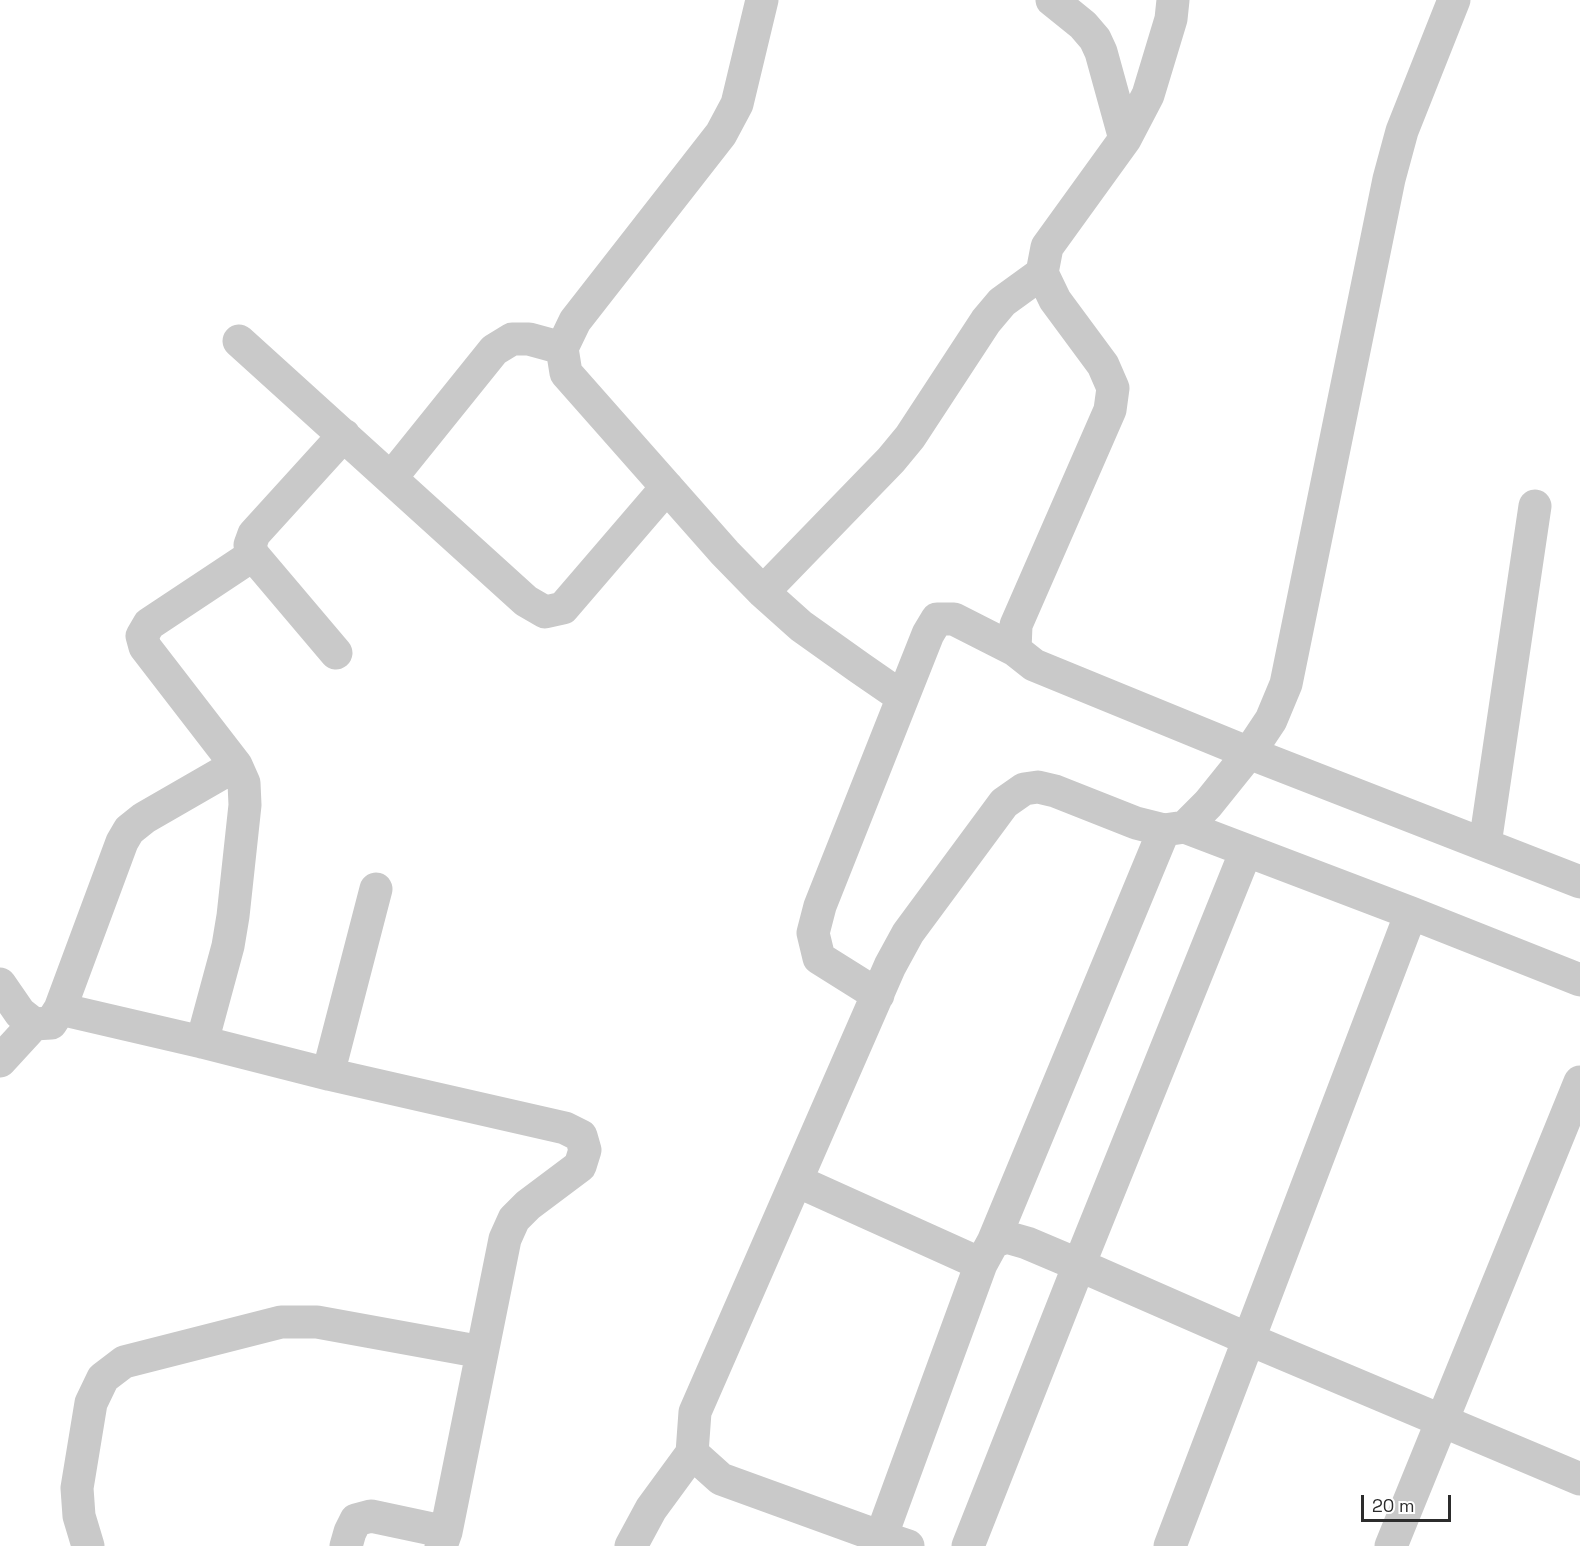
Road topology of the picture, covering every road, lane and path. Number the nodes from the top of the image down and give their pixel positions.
1 (762, 0) edge
2 (1052, 0) edge
3 (1173, 0) edge
4 (1454, 0) edge
5 (1125, 139) junction
6 (1042, 273) junction
7 (239, 341) dead end
8 (562, 348) junction
9 (344, 435) junction
10 (391, 478) junction
11 (667, 488) junction
12 (1535, 506) dead end
13 (253, 555) junction
14 (762, 592) junction
15 (1016, 650) junction
16 (336, 652) dead end
17 (903, 697) junction
18 (1250, 753) junction
19 (236, 765) junction
20 (1175, 829) junction
21 (1485, 844) junction
22 (1246, 851) junction
23 (1580, 882) edge
24 (376, 889) dead end
25 (1411, 913) junction
26 (1580, 980) edge
27 (0, 984) edge
28 (878, 994) junction
29 (47, 1016) junction
30 (202, 1042) junction
31 (0, 1061) edge
32 (328, 1074) junction
33 (1580, 1082) edge
34 (797, 1181) junction
35 (987, 1253) junction
36 (1079, 1265) junction
37 (1248, 1339) junction
38 (482, 1352) junction
39 (1442, 1422) junction
40 (692, 1453) junction
41 (1580, 1479) edge
42 (443, 1539) edge
43 (894, 1542) edge
44 (88, 1546) edge
45 (346, 1546) edge
46 (631, 1546) edge
47 (968, 1546) edge
48 (1170, 1546) edge
49 (1391, 1546) edge

1 - 8 street
2 - 5 street
3 - 5 street
4 - 18 street
5 - 6 street
6 - 14 street
6 - 15 street
7 - 9 street
8 - 10 street
8 - 11 street
9 - 10 street
9 - 13 street
10 - 11 street
11 - 14 street
12 - 21 street
13 - 16 street
13 - 19 street
14 - 17 street
15 - 17 street
15 - 18 street
17 - 28 street
18 - 20 street
18 - 21 street
19 - 29 street
19 - 30 street
20 - 22 street
20 - 28 street
20 - 35 street
21 - 23 street
22 - 25 street
22 - 36 street
24 - 32 street
25 - 26 street
25 - 37 street
27 - 29 street
28 - 34 street
29 - 30 street
29 - 31 street
30 - 32 street
32 - 38 street
33 - 39 street
34 - 35 street
34 - 40 street
35 - 36 street
35 - 43 street
36 - 37 street
36 - 47 street
37 - 39 street
37 - 48 street
38 - 42 street
38 - 44 street
39 - 41 street
39 - 49 street
40 - 43 street
40 - 46 street
42 - 45 street

